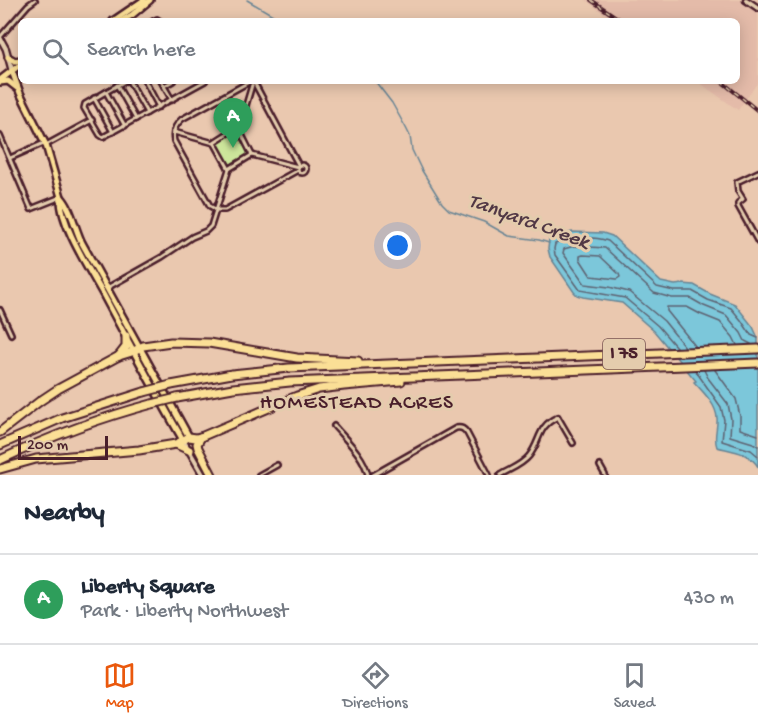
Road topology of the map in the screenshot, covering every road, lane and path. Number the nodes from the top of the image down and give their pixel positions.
1 (35, 0) edge
2 (144, 0) edge
3 (150, 0) edge
4 (746, 0) edge
5 (758, 8) edge
6 (118, 18) edge
7 (126, 18) edge
8 (0, 38) edge
9 (8, 57) junction
10 (18, 62) edge
11 (18, 66) edge
12 (12, 71) junction
13 (0, 81) edge
14 (131, 84) edge
15 (147, 84) edge
16 (168, 84) edge
17 (200, 84) edge
18 (251, 84) edge
19 (253, 84) edge
20 (254, 84) edge
21 (117, 85) joint
22 (164, 86) joint
23 (19, 91) junction
24 (106, 92) junction
25 (94, 98) junction
26 (172, 100) junction
27 (159, 106) junction
28 (147, 113) junction
29 (136, 119) junction
30 (92, 120) junction
31 (125, 126) junction
32 (239, 129) junction
33 (113, 132) junction
34 (174, 132) junction
35 (0, 136) edge
36 (214, 143) junction
37 (45, 144) junction
38 (252, 155) junction
39 (10, 158) junction
40 (298, 168) junction
41 (228, 169) junction
42 (758, 172) edge
43 (61, 196) junction
44 (217, 210) junction
45 (758, 242) edge
46 (105, 291) junction
47 (0, 310) edge
48 (11, 334) dead end
49 (126, 336) junction
50 (758, 349) edge
51 (137, 350) junction
52 (119, 356) junction
53 (758, 363) edge
54 (384, 364) junction
55 (453, 375) junction
56 (334, 426) dead end
57 (0, 432) edge
58 (203, 436) junction
59 (186, 439) junction
60 (573, 443) dead end
61 (176, 444) junction
62 (0, 445) edge
63 (190, 453) junction
64 (0, 460) edge
65 (277, 465) dead end
66 (600, 466) dead end
67 (0, 470) edge
68 (202, 475) edge
69 (211, 475) edge
70 (259, 475) edge
71 (368, 475) edge
72 (373, 475) edge
73 (489, 475) edge
74 (500, 475) edge
75 (605, 475) edge

1 - 8 street
2 - 6 main road
3 - 7 main road
4 - 5 street
8 - 9 street
9 - 10 main road
9 - 12 street
11 - 12 main road
12 - 13 main road
12 - 23 main road
13 - 23 main road
14 - 28 street
15 - 27 street
16 - 22 street
17 - 26 street
18 - 34 street
19 - 32 street
20 - 40 street
21 - 24 street
21 - 29 street
22 - 26 street
23 - 37 main road
24 - 25 street
24 - 31 street
25 - 30 street
25 - 33 street
26 - 27 street
27 - 28 street
28 - 29 street
29 - 31 street
30 - 33 street
30 - 37 street
31 - 33 street
32 - 36 street
32 - 38 street
34 - 36 street
34 - 44 street
35 - 39 street
36 - 41 street
37 - 39 street
37 - 43 main road
38 - 40 street
38 - 41 street
39 - 43 street
40 - 44 street
41 - 44 street
42 - 45 street
43 - 46 main road
43 - 46 main road
44 - 46 street
46 - 49 main road
46 - 51 main road
47 - 48 street
49 - 51 main road
49 - 52 highway
50 - 54 highway, I 75
51 - 52 highway
51 - 54 highway
51 - 59 main road
51 - 59 main road
52 - 57 highway
53 - 55 highway, I 75
54 - 62 highway, I 75, bridge
55 - 58 highway
55 - 64 highway, I 75, bridge
56 - 71 street
58 - 59 highway
58 - 69 highway
59 - 61 highway
59 - 63 street
59 - 69 street
60 - 74 street
61 - 63 highway
61 - 67 highway
63 - 68 street
65 - 70 street
66 - 75 street
72 - 73 street

